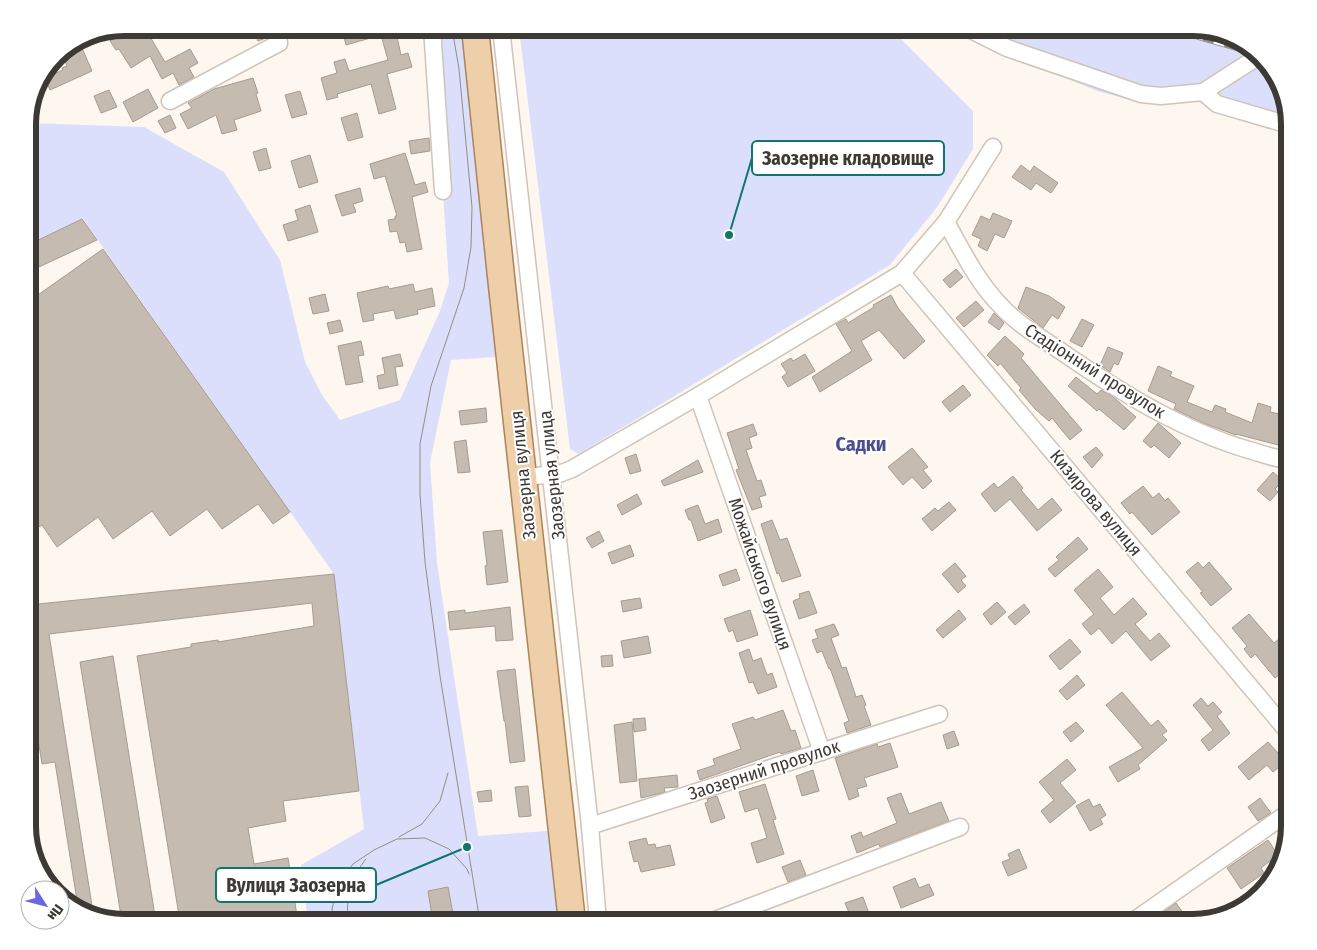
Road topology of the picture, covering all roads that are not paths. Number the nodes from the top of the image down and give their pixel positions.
1 (278, 36) edge
2 (433, 36) edge
3 (476, 36) edge
4 (502, 36) edge
5 (983, 36) edge
6 (1253, 60) edge
7 (1203, 92) junction
8 (170, 101) dead end
9 (1281, 122) edge
10 (993, 147) dead end
11 (443, 191) dead end
12 (946, 222) junction
13 (902, 273) junction
14 (698, 396) junction
15 (1281, 459) edge
16 (552, 474) junction
17 (523, 477) junction
18 (938, 714) dead end
19 (1281, 722) edge
20 (822, 752) junction
21 (1281, 818) edge
22 (590, 826) junction
23 (960, 827) dead end
24 (571, 914) edge
25 (597, 914) edge
26 (731, 914) edge
27 (1143, 914) edge

1 - 8 street
2 - 11 street
3 - 17 main road, Заозерна вулиця
4 - 16 street, Заозерная улица
5 - 7 street
6 - 7 street
7 - 9 street
10 - 12 street
12 - 13 street
12 - 15 street, Стадіонний провулок
13 - 14 street
13 - 19 street, Кизирова вулиця
14 - 16 street
14 - 20 street, Можайського вулиця
16 - 17 street
16 - 22 street, Заозерная улица
17 - 24 main road, Заозерна вулиця
18 - 20 street, Заозерний провулок
20 - 22 street, Заозерний провулок
21 - 27 street
22 - 25 street, Заозерная улица
23 - 26 street

